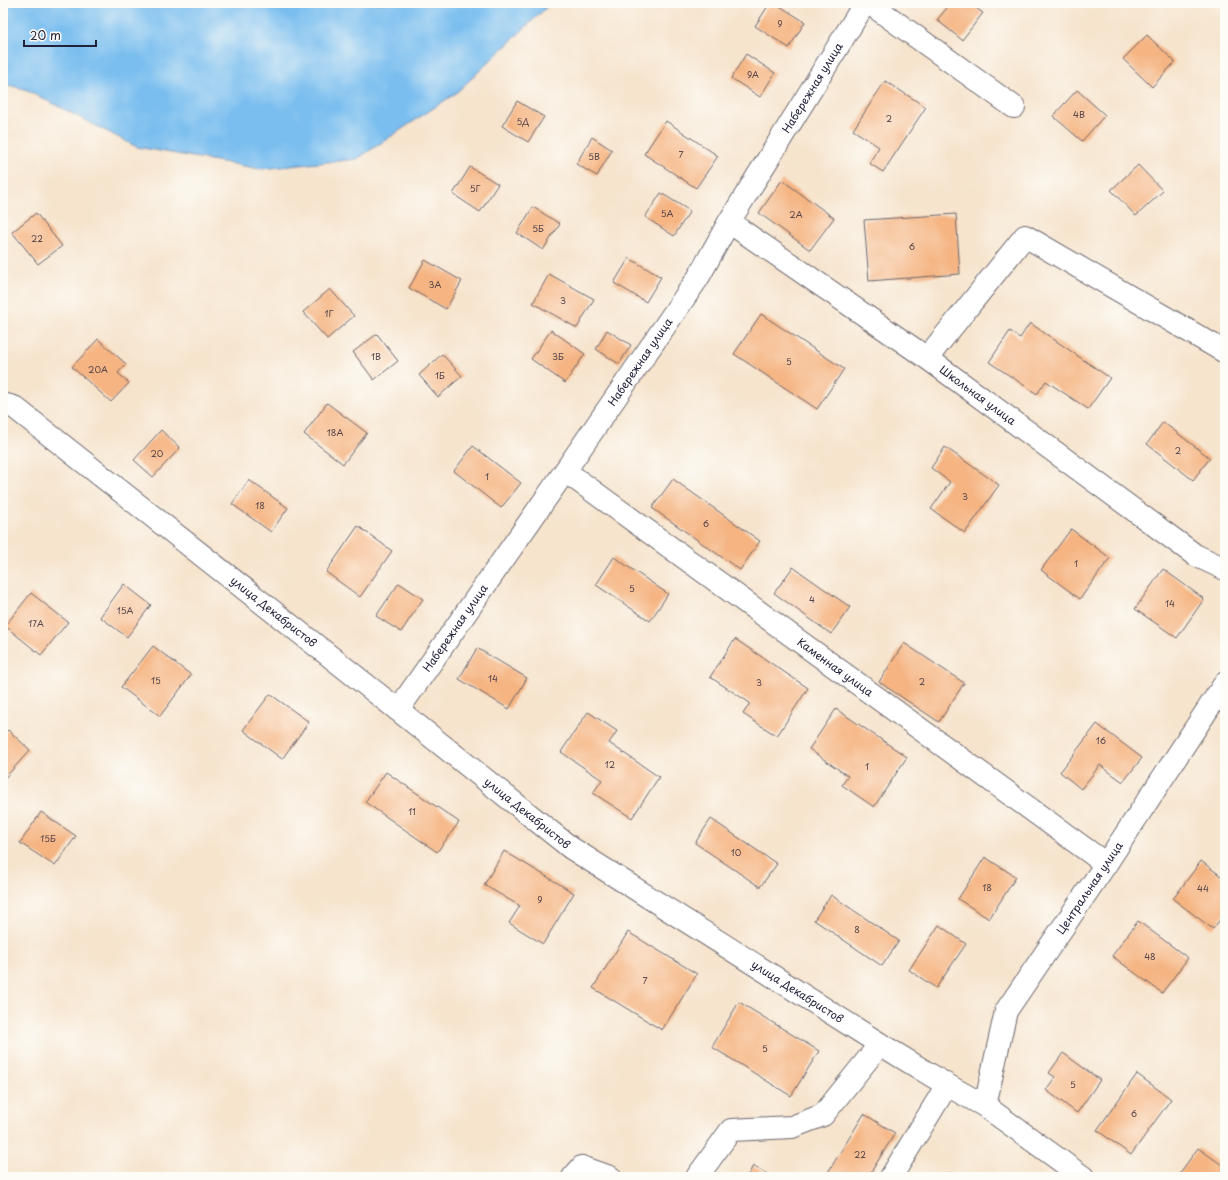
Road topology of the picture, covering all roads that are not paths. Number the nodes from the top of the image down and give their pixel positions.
1 (865, 3) edge
2 (869, 3) edge
3 (1014, 107) dead end
4 (729, 222) junction
5 (1225, 352) edge
6 (927, 358) junction
7 (3, 404) edge
8 (565, 471) junction
9 (1225, 569) edge
10 (1225, 683) edge
11 (398, 710) junction
12 (1106, 864) junction
13 (880, 1044) junction
14 (947, 1085) junction
15 (985, 1106) junction
16 (573, 1177) edge
17 (610, 1177) edge
18 (698, 1177) edge
19 (891, 1177) edge
20 (1083, 1177) edge

1 - 4 street, Набережная улица
2 - 3 street
4 - 6 street, Школьная улица
4 - 8 street, Набережная улица
5 - 6 street
6 - 9 street, Школьная улица
7 - 11 street, улица Декабристов
8 - 11 street, Набережная улица
8 - 12 street, Каменная улица
10 - 12 street, Центральная улица
11 - 13 street, улица Декабристов
12 - 15 street, Центральная улица
13 - 14 street, улица Декабристов
13 - 18 street
14 - 15 street, улица Декабристов
14 - 19 street
15 - 20 street, улица Декабристов
16 - 17 street

